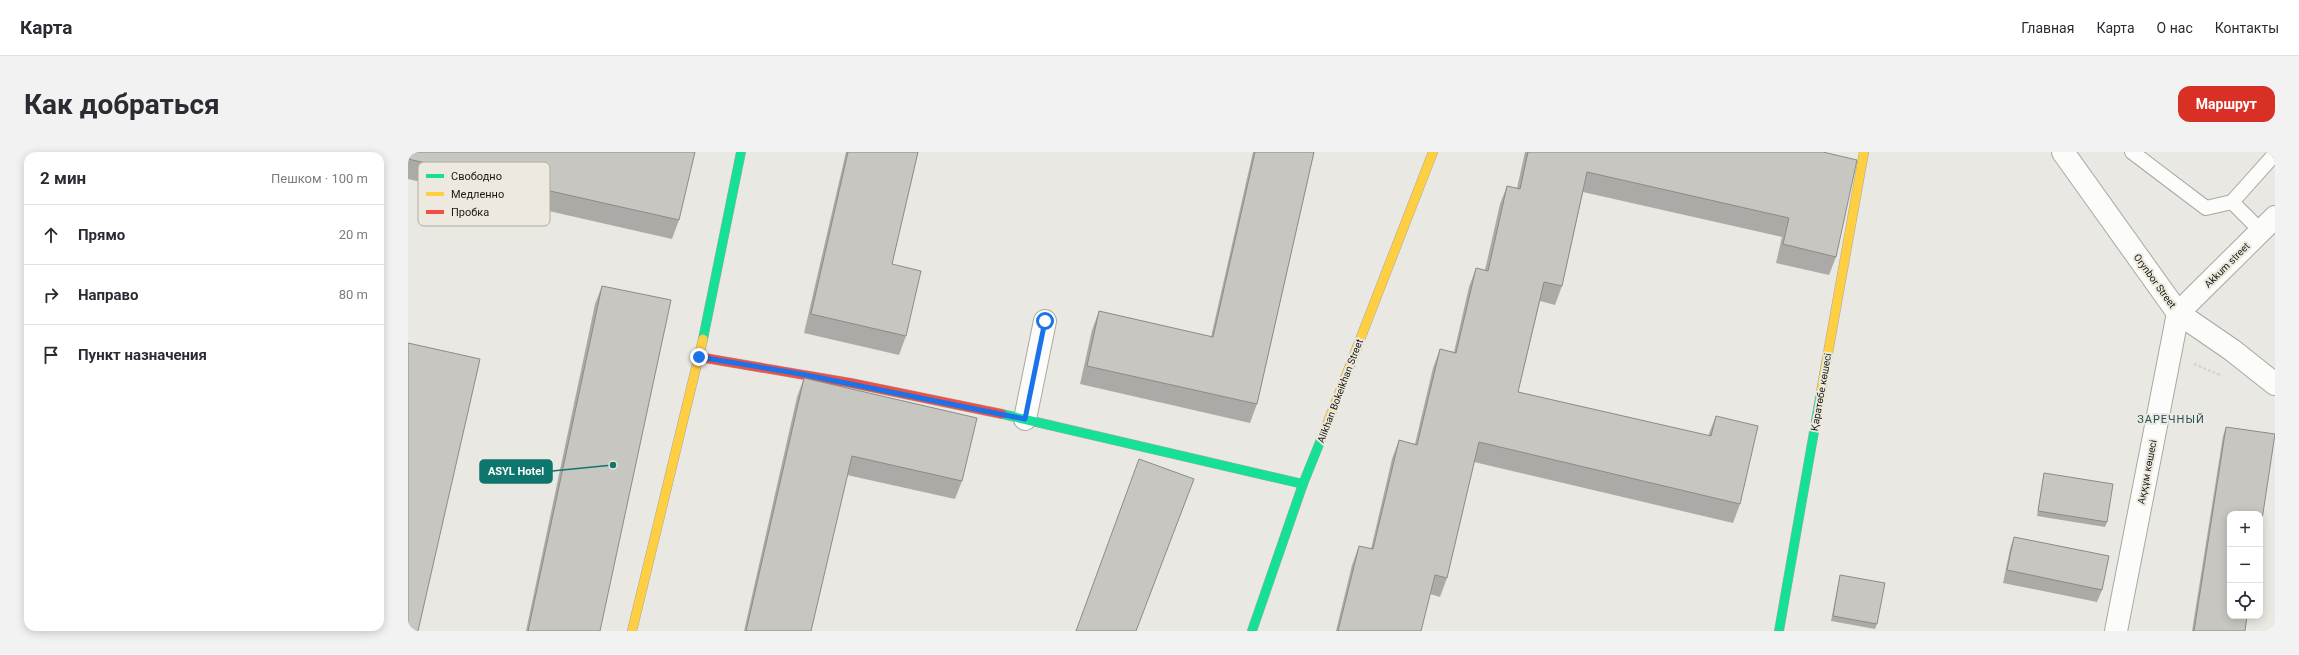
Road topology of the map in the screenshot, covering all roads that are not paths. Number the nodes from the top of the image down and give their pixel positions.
1 (741, 152) edge
2 (1433, 152) edge
3 (1864, 152) edge
4 (2063, 152) edge
5 (2132, 152) edge
6 (2275, 154) edge
7 (2232, 202) junction
8 (2268, 224) edge
9 (2178, 313) junction
10 (1045, 321) dead end
11 (699, 357) junction
12 (2275, 384) edge
13 (1025, 419) junction
14 (1303, 484) junction
15 (632, 631) edge
16 (1252, 631) edge
17 (1779, 631) edge
18 (2116, 631) edge

1 - 11 street
2 - 14 street, Alikhan Bokeikhan Street
3 - 17 street, Қаратөбе көшесі
4 - 9 street, Orynbor Street
5 - 7 lane
6 - 7 lane
7 - 8 lane
8 - 9 street, Akkum street
9 - 12 street, Orynbor Street
9 - 18 street, Аққұм көшесі
10 - 13 street
11 - 13 street
11 - 15 street
13 - 14 street
14 - 16 street, Alikhan Bokeikhan Street

